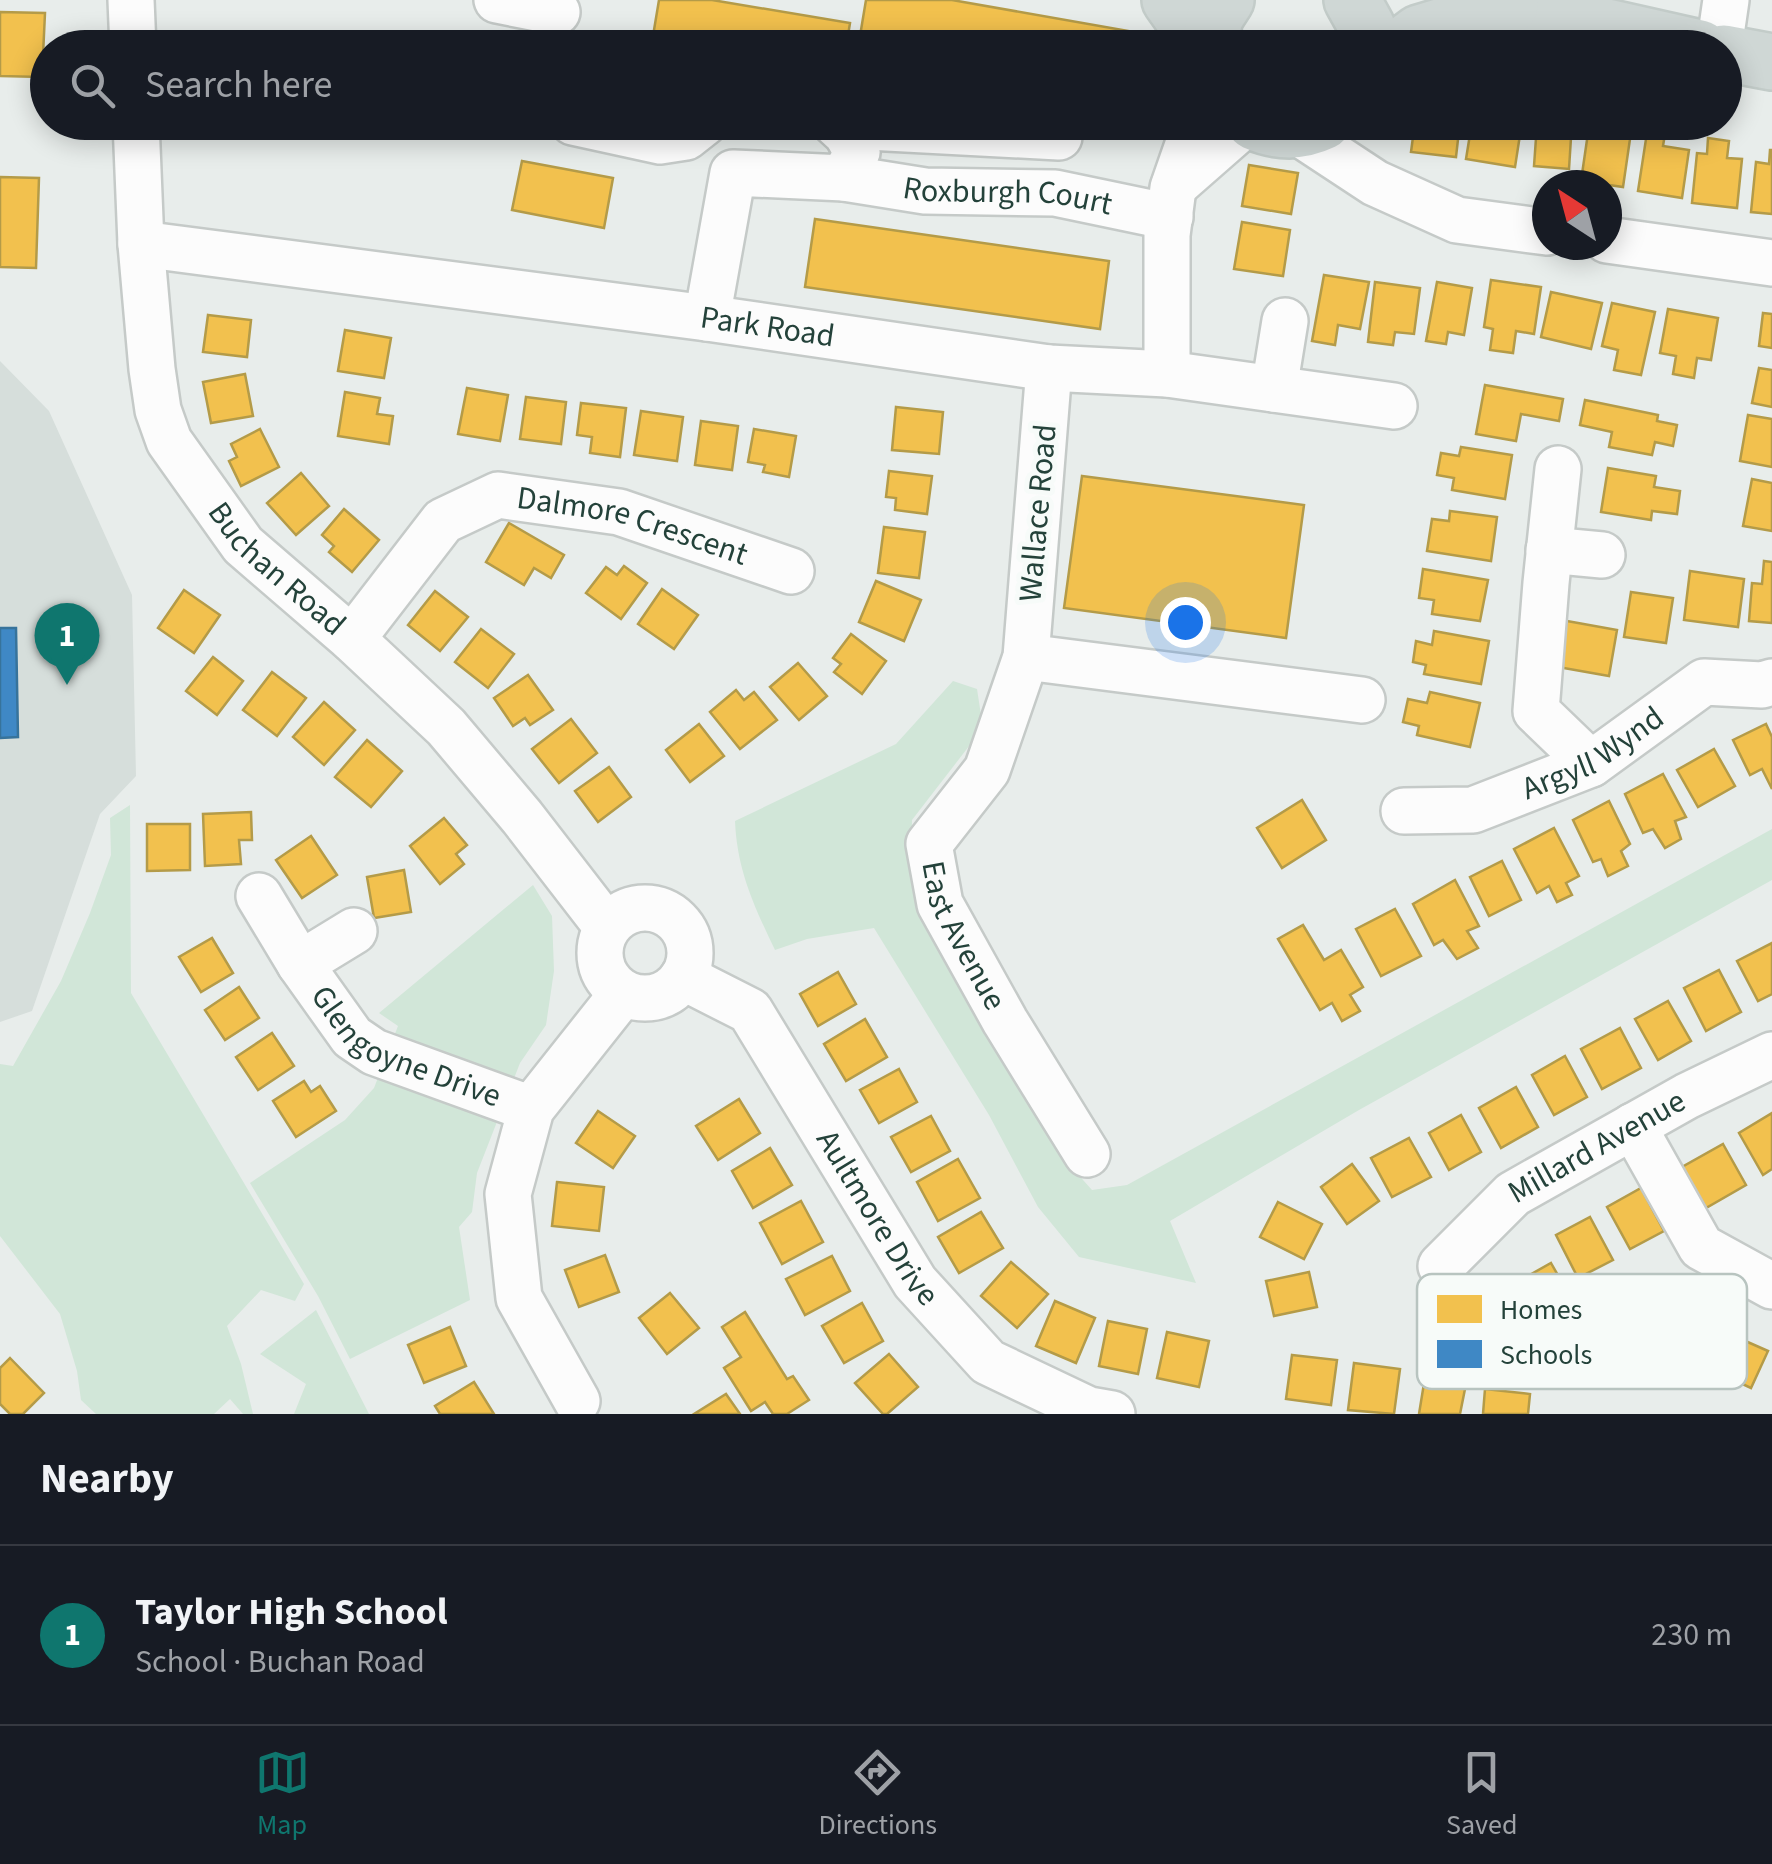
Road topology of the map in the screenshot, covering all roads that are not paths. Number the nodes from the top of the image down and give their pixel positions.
1 (131, 0) edge
2 (498, 0) edge
3 (1170, 0) edge
4 (1226, 0) edge
5 (1352, 0) edge
6 (1726, 0) edge
7 (1491, 3) edge
8 (557, 12) dead end
9 (132, 30) edge
10 (1193, 30) edge
11 (1212, 30) edge
12 (1367, 30) edge
13 (1428, 30) edge
14 (1616, 30) edge
15 (1724, 30) edge
16 (1742, 55) edge
17 (1772, 62) edge
18 (137, 140) edge
19 (1190, 140) edge
20 (1267, 140) edge
21 (1314, 140) edge
22 (842, 146) edge
23 (1171, 202) junction
24 (1532, 230) edge
25 (1622, 242) edge
26 (141, 244) junction
27 (1772, 263) edge
28 (707, 318) junction
29 (1284, 321) dead end
30 (1049, 368) junction
31 (1166, 374) junction
32 (1274, 389) junction
33 (1394, 406) dead end
34 (1558, 468) dead end
35 (1549, 550) junction
36 (1602, 556) dead end
37 (791, 572) dead end
38 (352, 639) junction
39 (1026, 657) junction
40 (1772, 682) edge
41 (1362, 700) dead end
42 (1591, 764) junction
43 (1404, 811) dead end
44 (258, 896) dead end
45 (607, 927) junction
46 (354, 930) dead end
47 (300, 964) junction
48 (683, 978) junction
49 (623, 993) junction
50 (1772, 1055) edge
51 (530, 1109) junction
52 (1633, 1126) junction
53 (1087, 1154) dead end
54 (1441, 1266) dead end
55 (1772, 1286) edge
56 (578, 1400) dead end
57 (1112, 1414) edge

1 - 9 street
2 - 8 street
3 - 10 main road
4 - 11 main road
5 - 12 main road
6 - 15 street
7 - 13 main road
7 - 14 main road
16 - 17 main road
18 - 26 street, Buchan Road
19 - 23 street
20 - 23 street
21 - 24 street
22 - 23 street, Roxburgh Court
22 - 28 street, Roxburgh Court
23 - 31 street
25 - 27 street
26 - 28 street, Park Road
26 - 38 street, Buchan Road
28 - 30 street, Park Road
29 - 32 street
30 - 31 street, Park Road
30 - 39 street, Wallace Road
31 - 32 street, Park Road
32 - 33 street, Park Road
34 - 35 street
35 - 36 street
35 - 42 street
37 - 38 street, Dalmore Crescent
38 - 45 street, Buchan Road
39 - 41 street
39 - 53 street, East Avenue
40 - 42 street, Argyll Wynd
42 - 43 street, Argyll Wynd
44 - 47 street, Glengoyne Drive
45 - 48 street
45 - 49 street
46 - 47 street, Glengoyne Drive
47 - 51 street, Glengoyne Drive
48 - 49 street
48 - 57 street, Aultmore Drive
49 - 51 street
50 - 52 street, Millard Avenue
51 - 56 street
52 - 54 street, Millard Avenue
52 - 55 street

